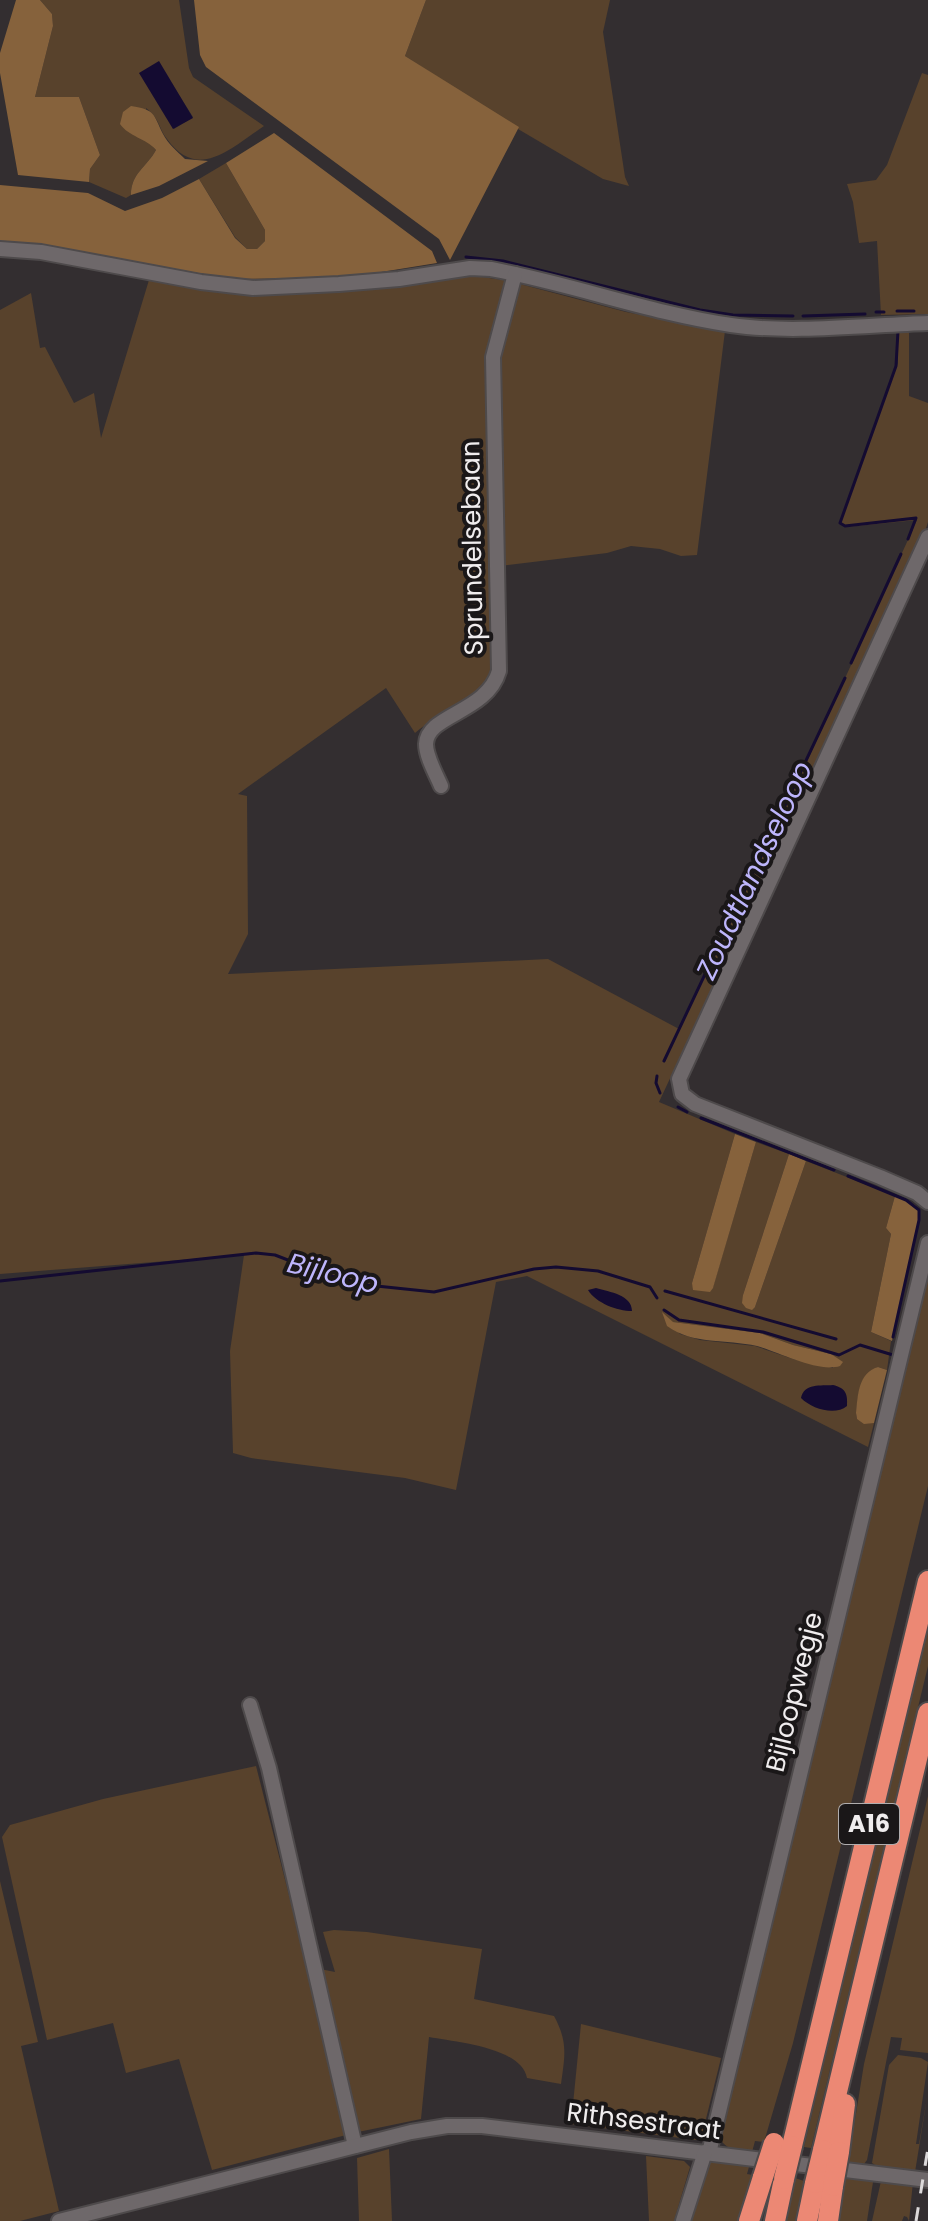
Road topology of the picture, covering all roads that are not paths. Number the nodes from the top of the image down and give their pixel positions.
1 (0, 249) edge
2 (515, 274) junction
3 (928, 323) edge
4 (928, 537) edge
5 (441, 786) dead end
6 (928, 1202) edge
7 (928, 1243) edge
8 (928, 1581) edge
9 (250, 1705) dead end
10 (928, 1713) edge
11 (355, 2146) junction
12 (707, 2152) junction
13 (774, 2178) junction
14 (928, 2180) edge
15 (824, 2184) junction
16 (59, 2221) edge
17 (683, 2221) edge
18 (749, 2221) edge
19 (775, 2221) edge
20 (807, 2221) edge
21 (828, 2221) edge

1 - 2 street
2 - 3 street
2 - 5 street, Sprundelsebaan
4 - 6 street
7 - 12 street, Bijloopwegje
8 - 13 highway, A16, bridge
9 - 11 street
10 - 15 highway, A16, bridge
11 - 12 street, Rithsestraat
11 - 16 street, Rithsestraat
12 - 14 street, Rithsestraat
12 - 17 street, Bijloopwegje
13 - 18 highway, A16
13 - 19 highway, A16
15 - 20 highway, A16
15 - 21 highway, A16

